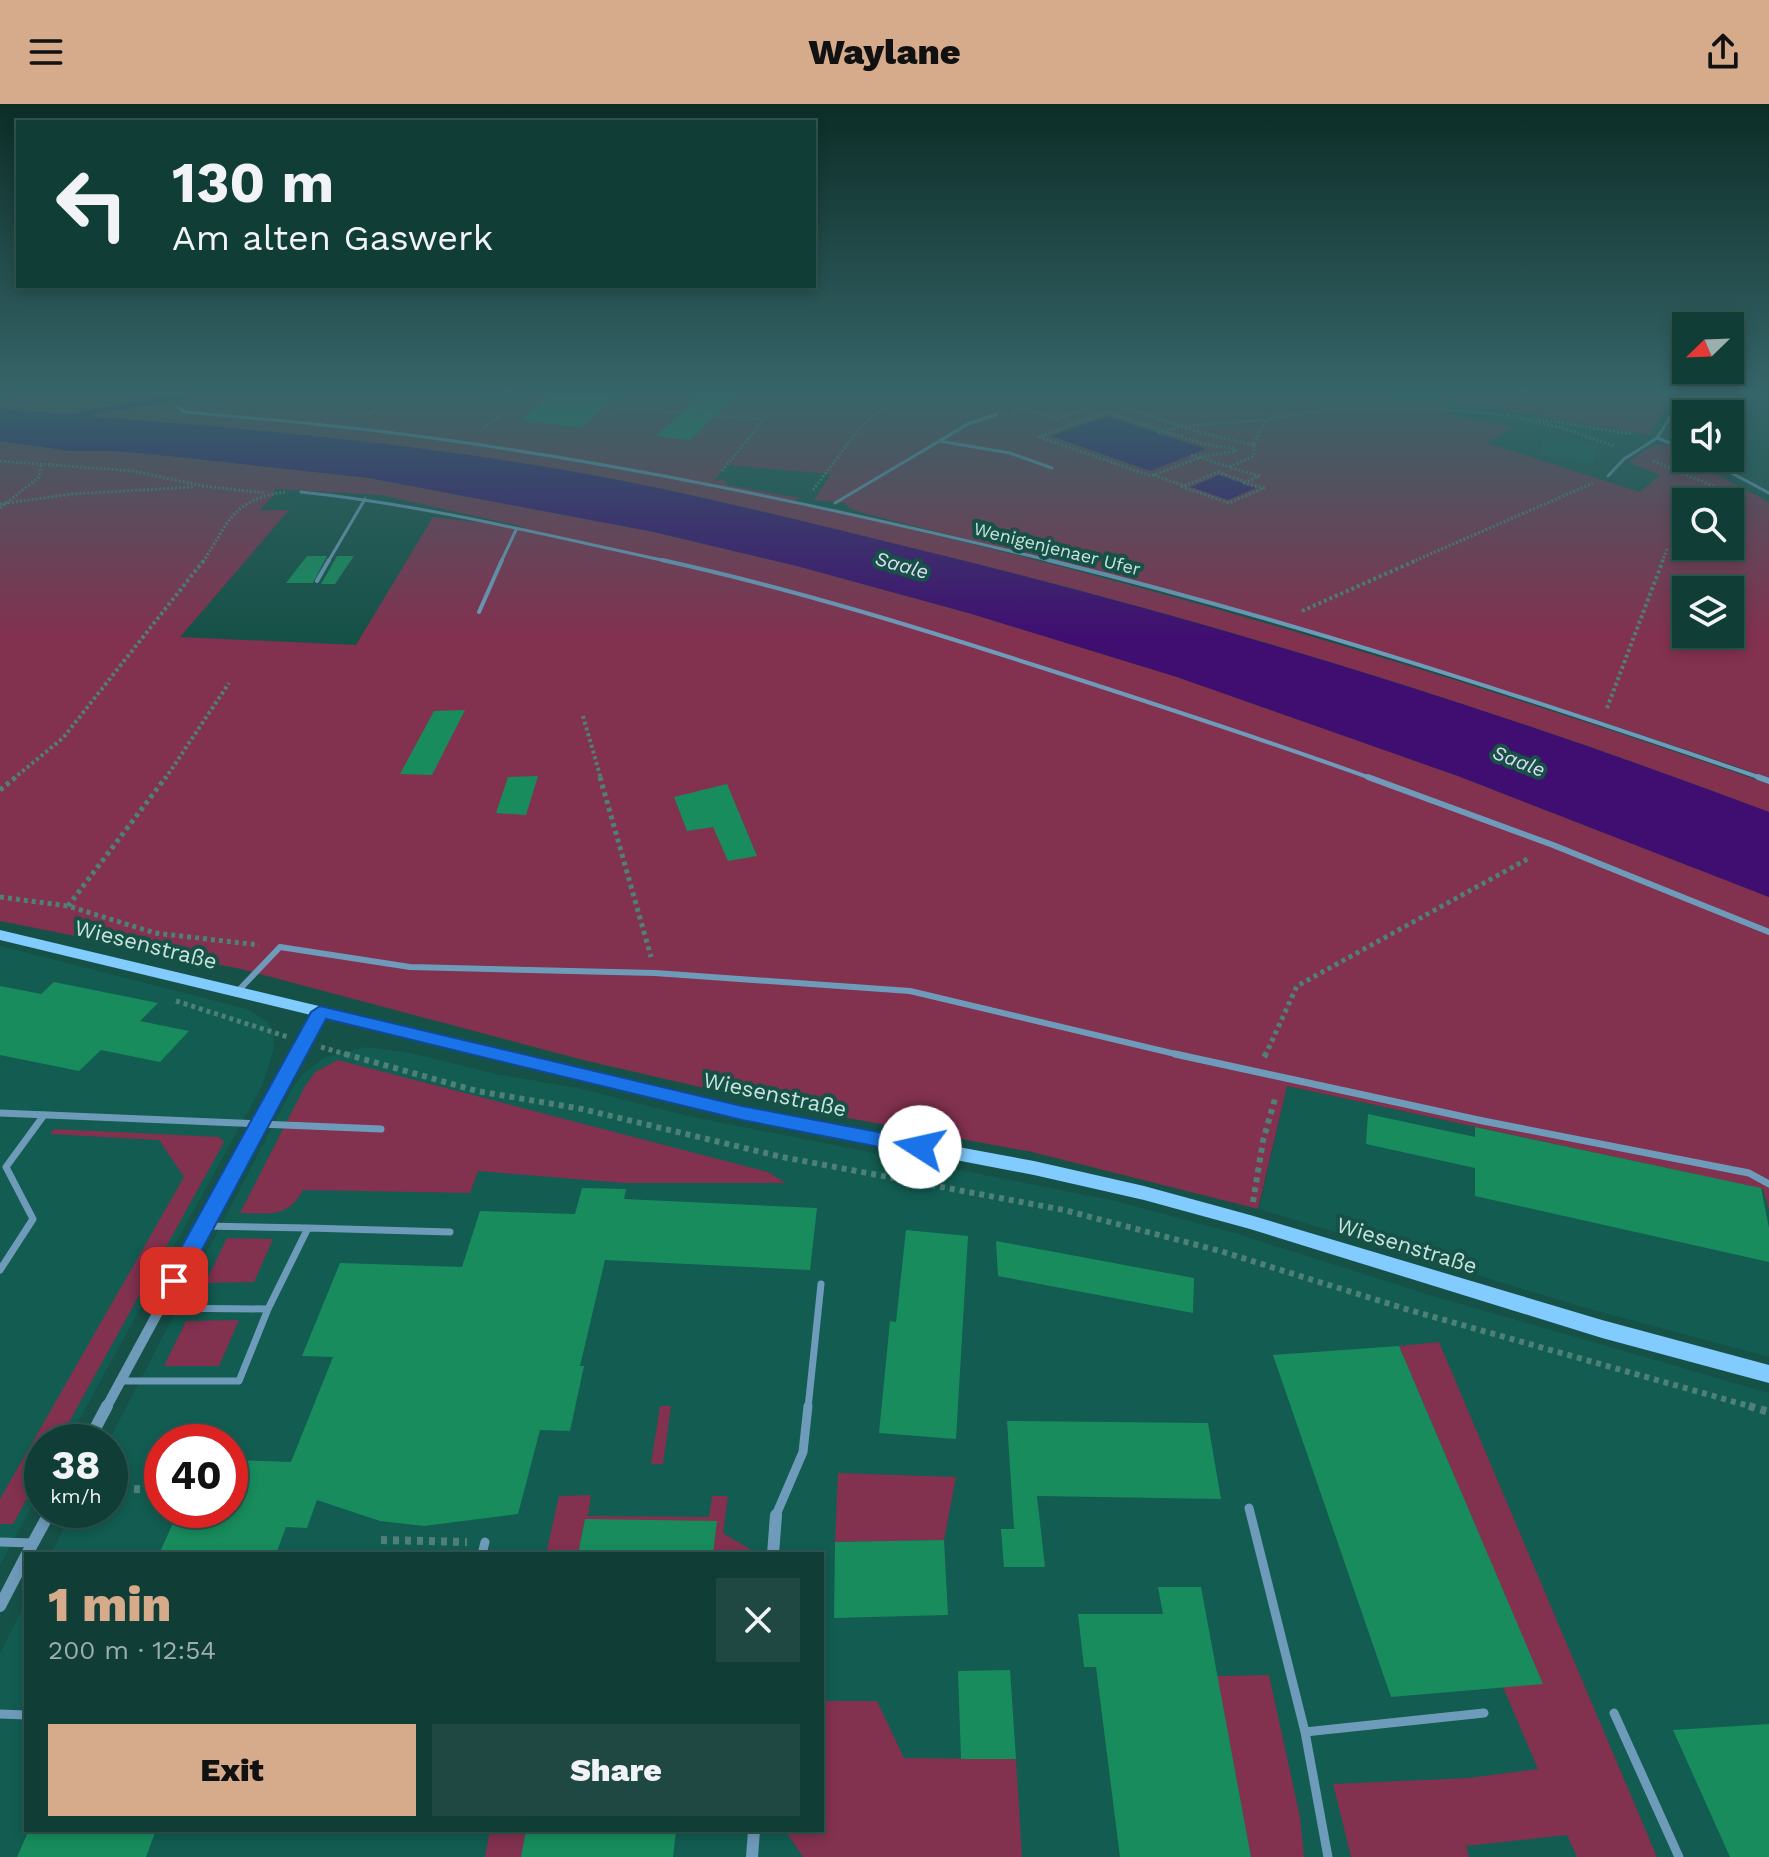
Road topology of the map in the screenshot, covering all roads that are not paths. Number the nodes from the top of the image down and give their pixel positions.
1 (632, 473) edge
2 (886, 473) edge
3 (1611, 473) edge
4 (1731, 473) edge
5 (1608, 476) road end
6 (301, 492) road end
7 (1769, 493) edge
8 (365, 499) junction
9 (835, 503) dead end
10 (516, 530) junction
11 (317, 581) dead end
12 (479, 612) dead end
13 (1769, 781) edge
14 (1769, 932) edge
15 (0, 935) edge
16 (238, 991) junction
17 (320, 1012) junction
18 (0, 1113) edge
19 (44, 1115) junction
20 (257, 1126) junction
21 (381, 1129) dead end
22 (1769, 1184) edge
23 (203, 1226) junction
24 (308, 1228) junction
25 (450, 1232) dead end
26 (0, 1270) edge
27 (821, 1284) dead end
28 (160, 1308) junction
29 (268, 1309) junction
30 (1769, 1374) edge
31 (121, 1381) junction
32 (98, 1424) edge
33 (1249, 1508) dead end
34 (776, 1515) joint
35 (41, 1528) edge
36 (0, 1542) edge
37 (485, 1542) road end
38 (29, 1551) edge
39 (482, 1552) edge
40 (773, 1552) edge
41 (24, 1560) edge
42 (0, 1606) edge
43 (1484, 1713) dead end
44 (1614, 1713) dead end
45 (0, 1714) edge
46 (24, 1715) edge
47 (1305, 1732) junction
48 (754, 1832) edge
49 (752, 1857) edge
50 (1328, 1857) edge
51 (1679, 1857) edge

1 - 13 lane, Wenigenjenaer Ufer
2 - 9 lane
3 - 5 lane
4 - 7 lane
6 - 8 lane
8 - 10 lane
8 - 11 lane
10 - 12 lane
10 - 14 lane
15 - 16 street, Wiesenstraße
16 - 17 street, Wiesenstraße
16 - 22 lane
17 - 20 street
17 - 30 street, Wiesenstraße
18 - 19 lane
19 - 20 lane
19 - 26 lane
20 - 21 lane
20 - 23 street
23 - 24 lane
23 - 28 street
24 - 25 lane
24 - 29 lane
27 - 34 lane
28 - 29 lane
28 - 31 street
29 - 31 lane
31 - 32 street
33 - 47 lane
34 - 40 street
35 - 38 street
36 - 38 lane
37 - 39 lane
41 - 42 street
43 - 47 lane
44 - 51 lane
45 - 46 lane
47 - 50 lane
48 - 49 street

